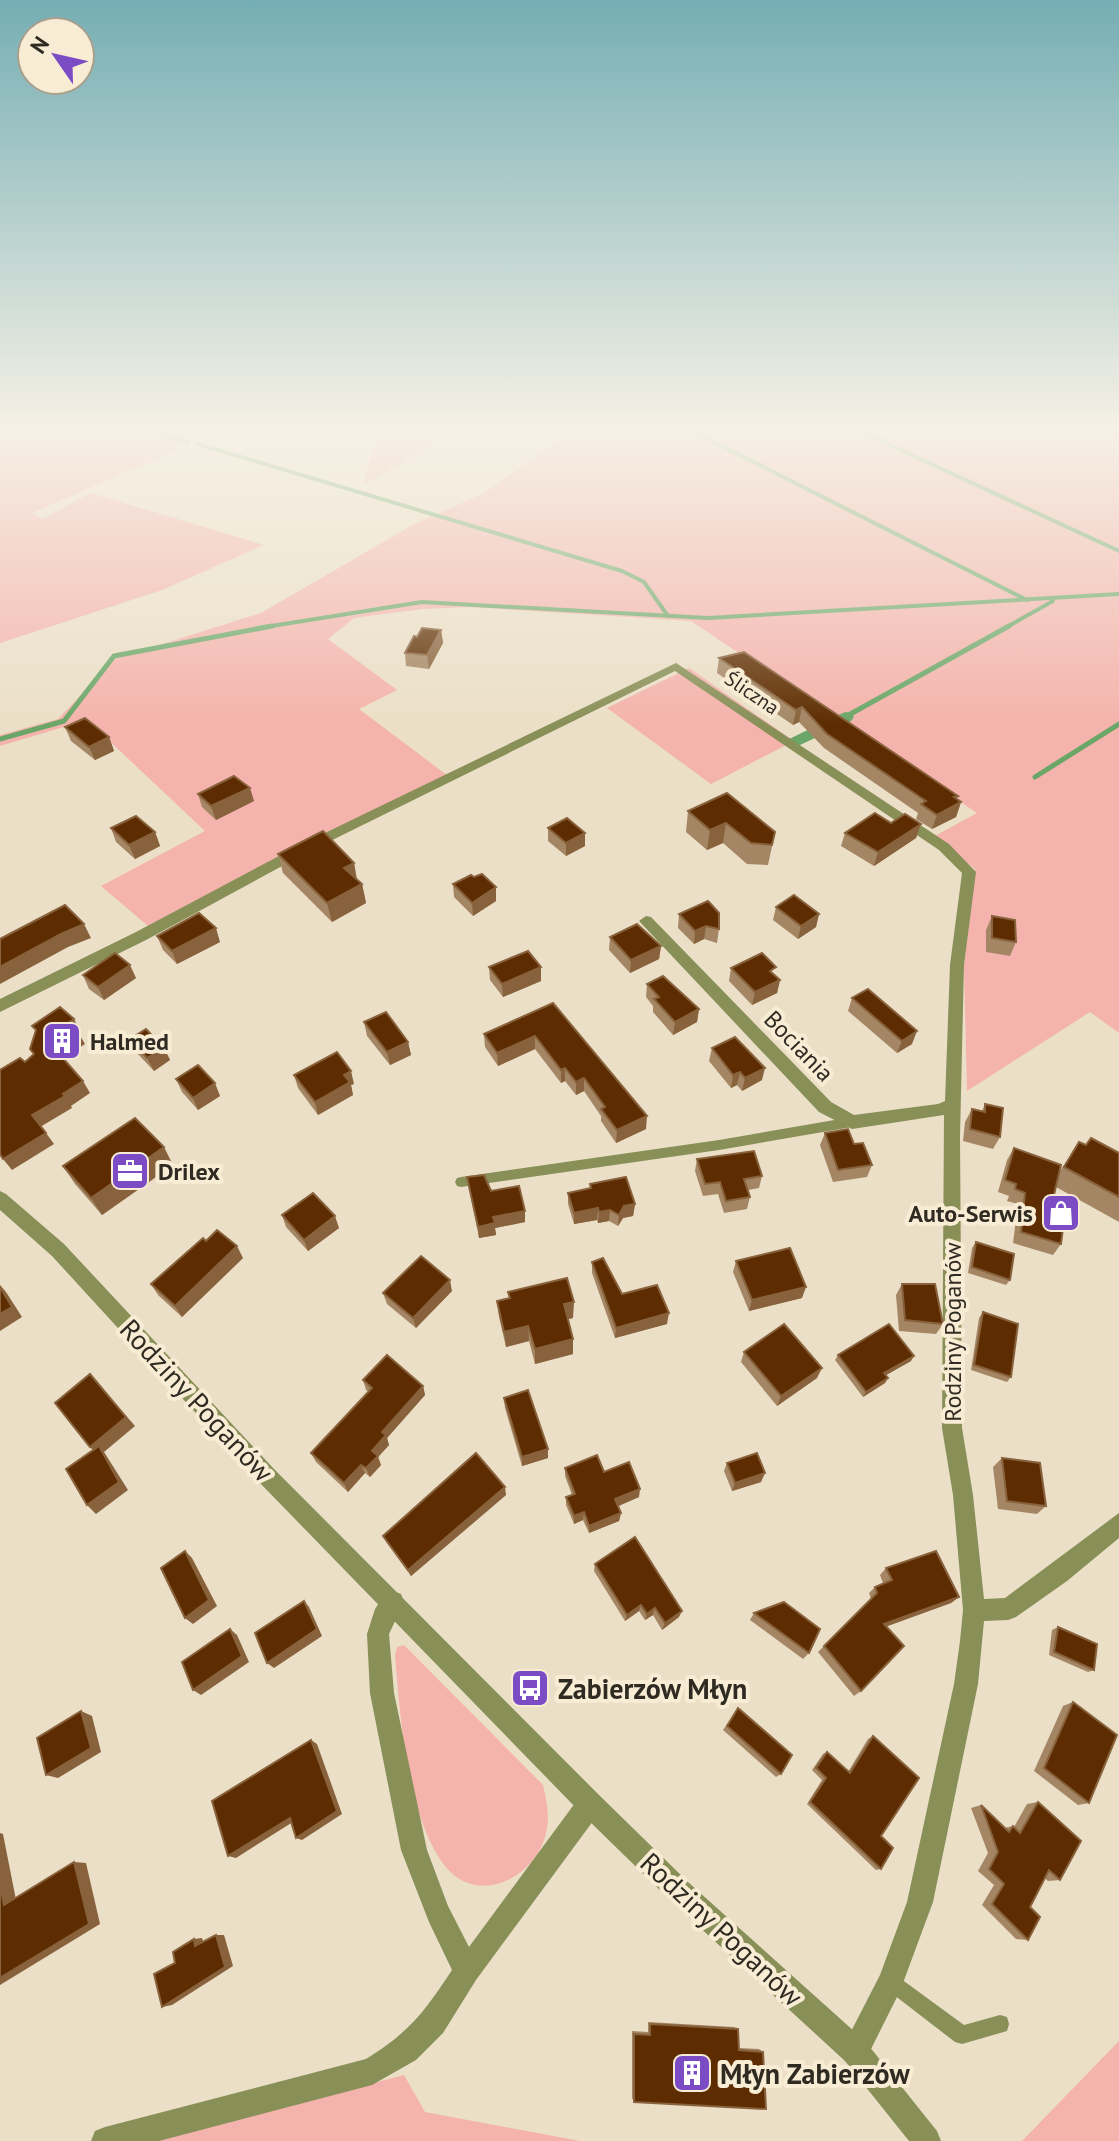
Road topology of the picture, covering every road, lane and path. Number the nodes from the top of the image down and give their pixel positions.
1 (963, 864) joint
2 (646, 921) dead end
3 (0, 1006) edge
4 (954, 1104) junction
5 (852, 1122) junction
6 (461, 1182) dead end
7 (0, 1199) edge
8 (1119, 1524) edge
9 (393, 1602) junction
10 (974, 1610) junction
11 (590, 1804) junction
12 (467, 1971) junction
13 (891, 1982) junction
14 (1000, 2024) dead end
15 (855, 2051) junction
16 (921, 2139) edge
17 (105, 2141) edge

1 - 3 street, Śliczna
1 - 4 street, Rodziny Poganów
2 - 5 street, Bociania
4 - 5 street
4 - 10 street, Rodziny Poganów
5 - 6 lane
7 - 9 street, Rodziny Poganów
8 - 10 street
9 - 11 street, Rodziny Poganów
9 - 12 street
10 - 13 street, Rodziny Poganów
11 - 12 street
11 - 15 street, Rodziny Poganów
12 - 17 street
13 - 14 lane
13 - 15 street, Rodziny Poganów
15 - 16 street, Rodziny Poganów

